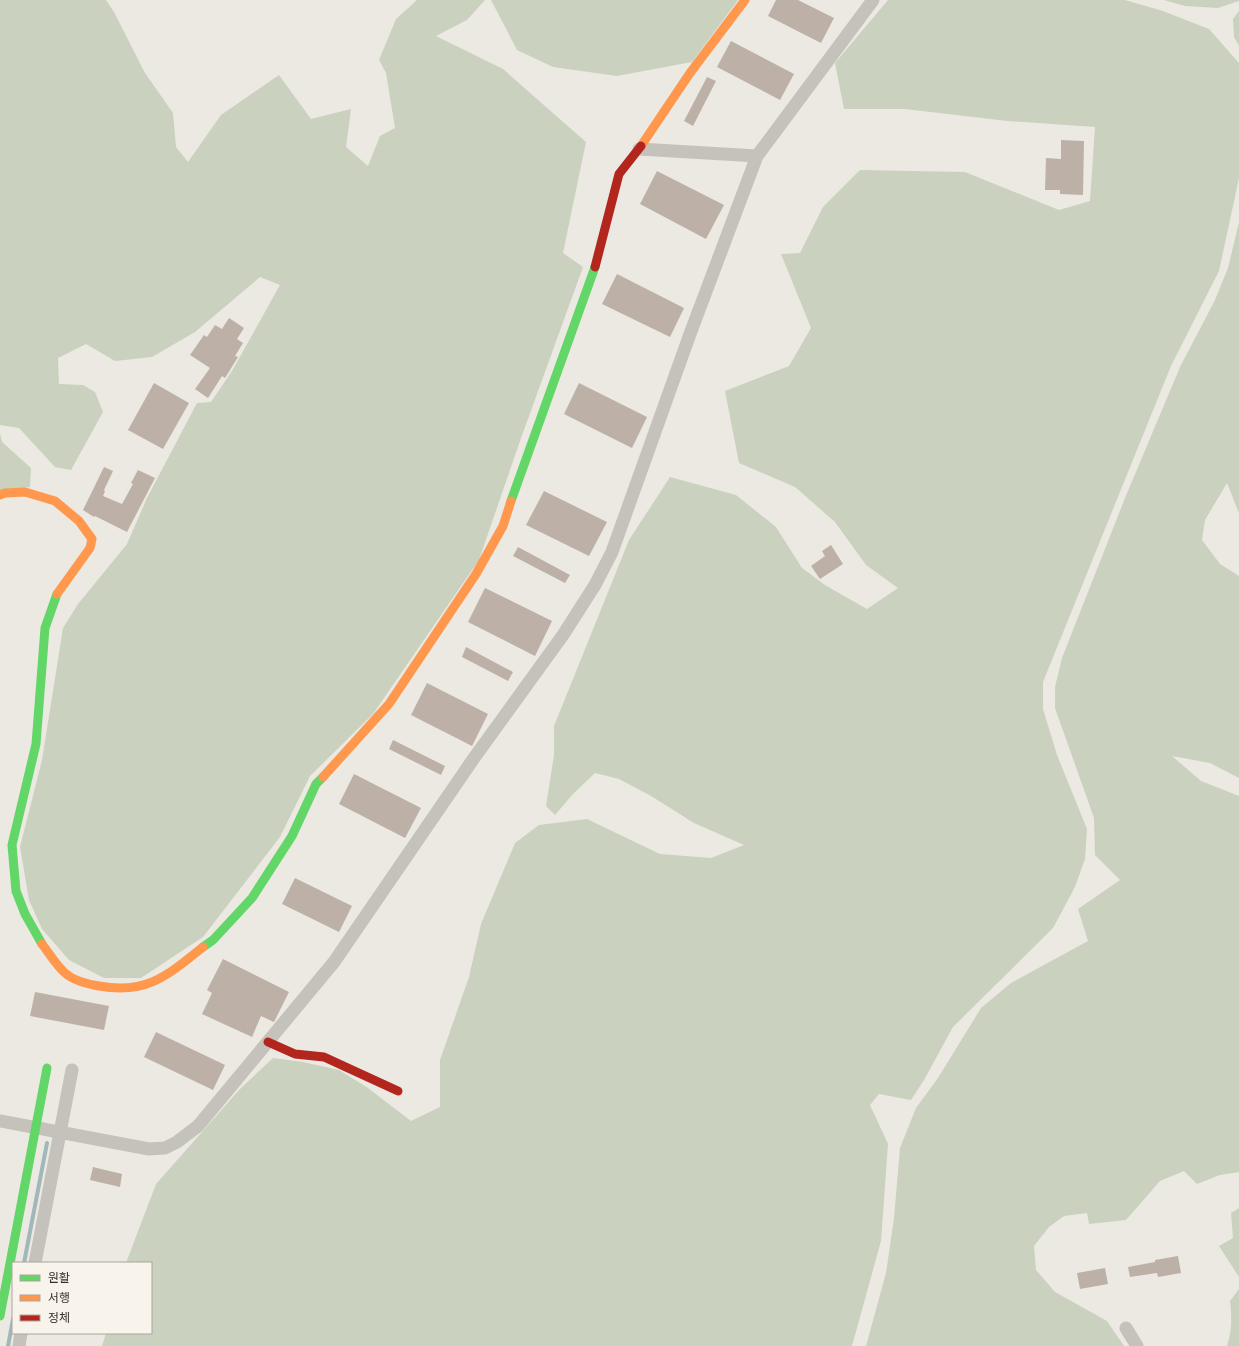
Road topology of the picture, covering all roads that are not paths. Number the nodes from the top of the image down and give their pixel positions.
1 (746, 0) edge
2 (873, 0) edge
3 (639, 149) junction
4 (757, 156) junction
5 (0, 495) edge
6 (268, 1042) junction
7 (47, 1068) dead end
8 (72, 1070) dead end
9 (398, 1091) dead end
10 (0, 1121) edge
11 (36, 1128) junction
12 (60, 1132) junction
13 (35, 1262) edge
14 (0, 1316) edge
15 (1126, 1328) dead end
16 (21, 1334) edge
17 (19, 1346) edge
18 (1137, 1346) edge

1 - 3 street
2 - 4 street
3 - 4 street
3 - 5 street
4 - 6 street
6 - 9 street
6 - 12 street
7 - 11 street
8 - 12 street
10 - 11 street
11 - 12 street
11 - 14 street
12 - 13 street
15 - 18 street
16 - 17 street

